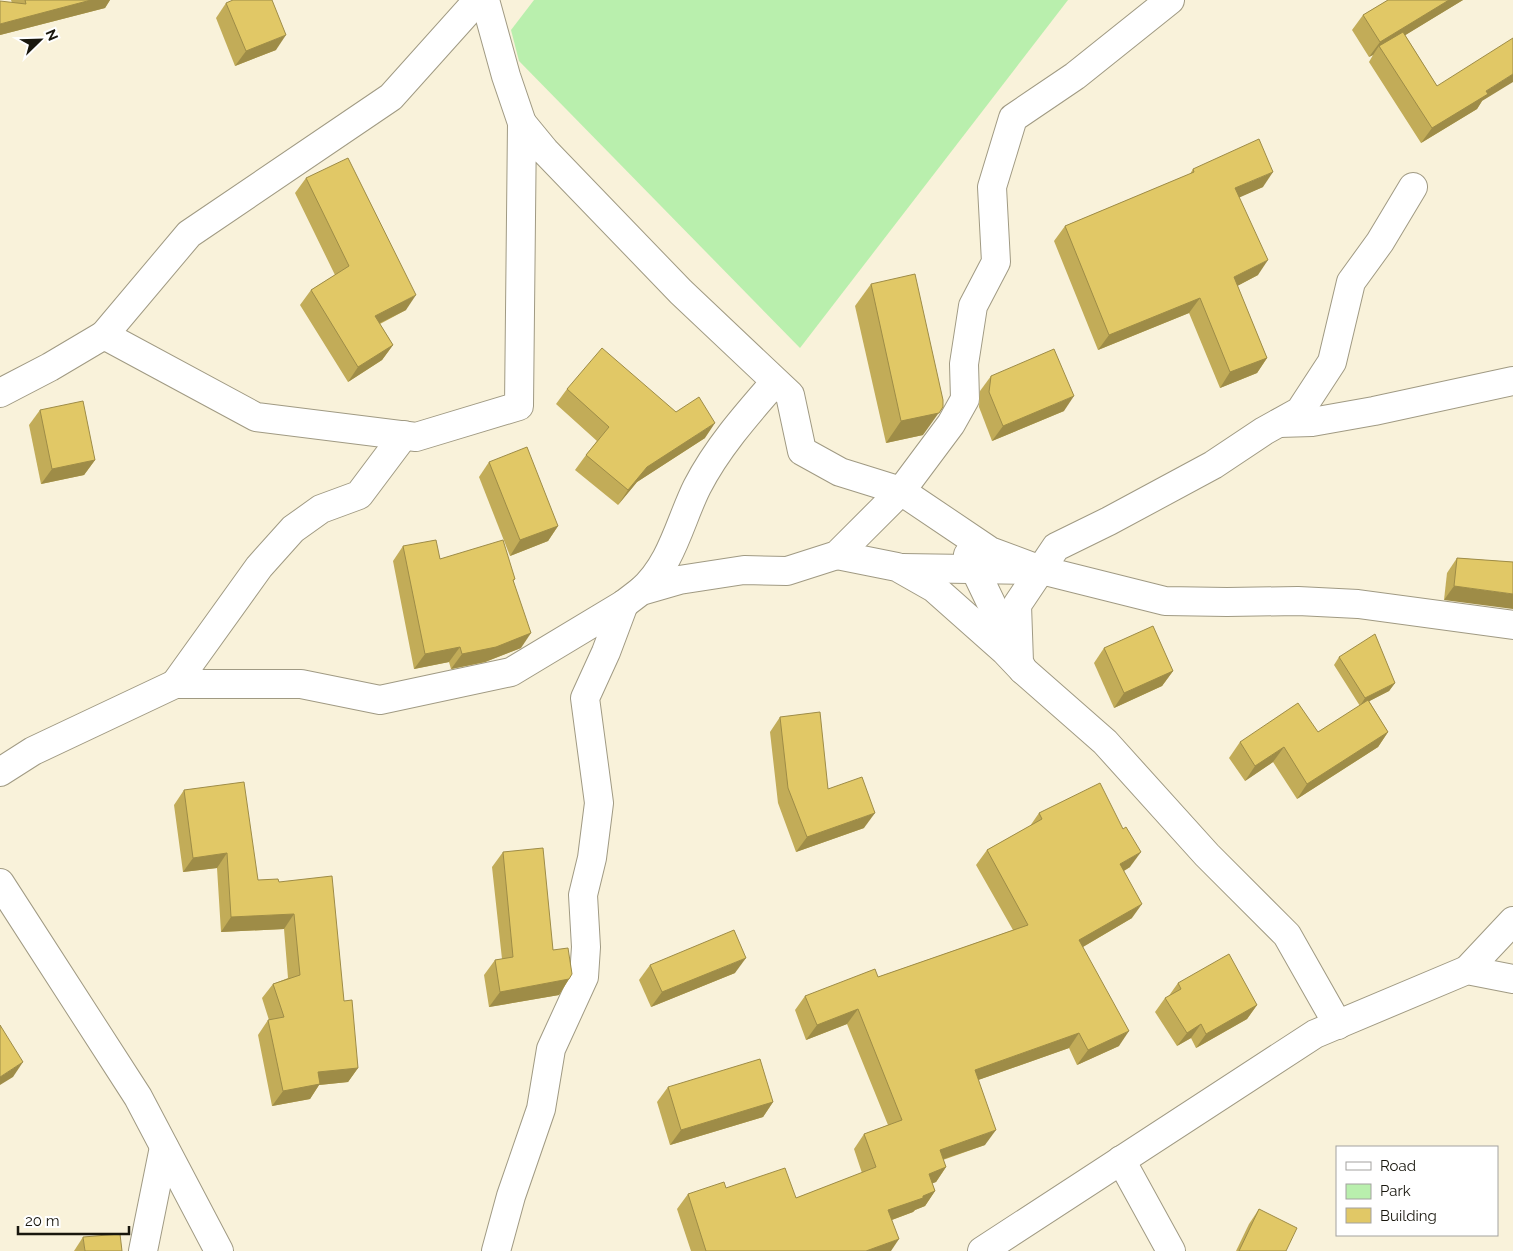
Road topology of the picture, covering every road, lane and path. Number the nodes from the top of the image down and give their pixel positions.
1 (478, 0) edge
2 (485, 0) edge
3 (1170, 0) edge
4 (522, 123) junction
5 (1413, 187) dead end
6 (104, 336) junction
7 (1513, 381) edge
8 (776, 382) junction
9 (0, 393) edge
10 (1279, 423) junction
11 (404, 435) junction
12 (901, 491) junction
13 (948, 524) junction
14 (837, 555) junction
15 (897, 568) junction
16 (975, 569) junction
17 (1041, 570) junction
18 (633, 597) junction
19 (1513, 625) edge
20 (1021, 666) junction
21 (175, 684) junction
22 (0, 772) edge
23 (0, 883) edge
24 (1513, 921) edge
25 (1466, 970) junction
26 (1513, 979) edge
27 (1338, 1025) junction
28 (164, 1147) junction
29 (1121, 1160) junction
30 (143, 1251) edge
31 (219, 1251) edge
32 (496, 1251) edge
33 (982, 1251) edge
34 (1171, 1251) edge

1 - 6 street
2 - 4 street
3 - 12 street
4 - 8 street
4 - 11 street
5 - 10 street
6 - 9 street
6 - 11 street
7 - 10 street
8 - 12 street
8 - 18 street
10 - 17 street
11 - 21 street
12 - 13 street
12 - 14 street
13 - 16 street
13 - 17 street
14 - 15 street
14 - 18 street
15 - 16 street
15 - 20 street
16 - 17 street
16 - 20 street
17 - 19 street
17 - 20 street
18 - 21 street
18 - 32 street
20 - 27 street
21 - 22 street
23 - 28 street
24 - 25 street
25 - 26 street
25 - 27 street
27 - 29 street
28 - 30 street
28 - 31 street
29 - 33 street
29 - 34 street

